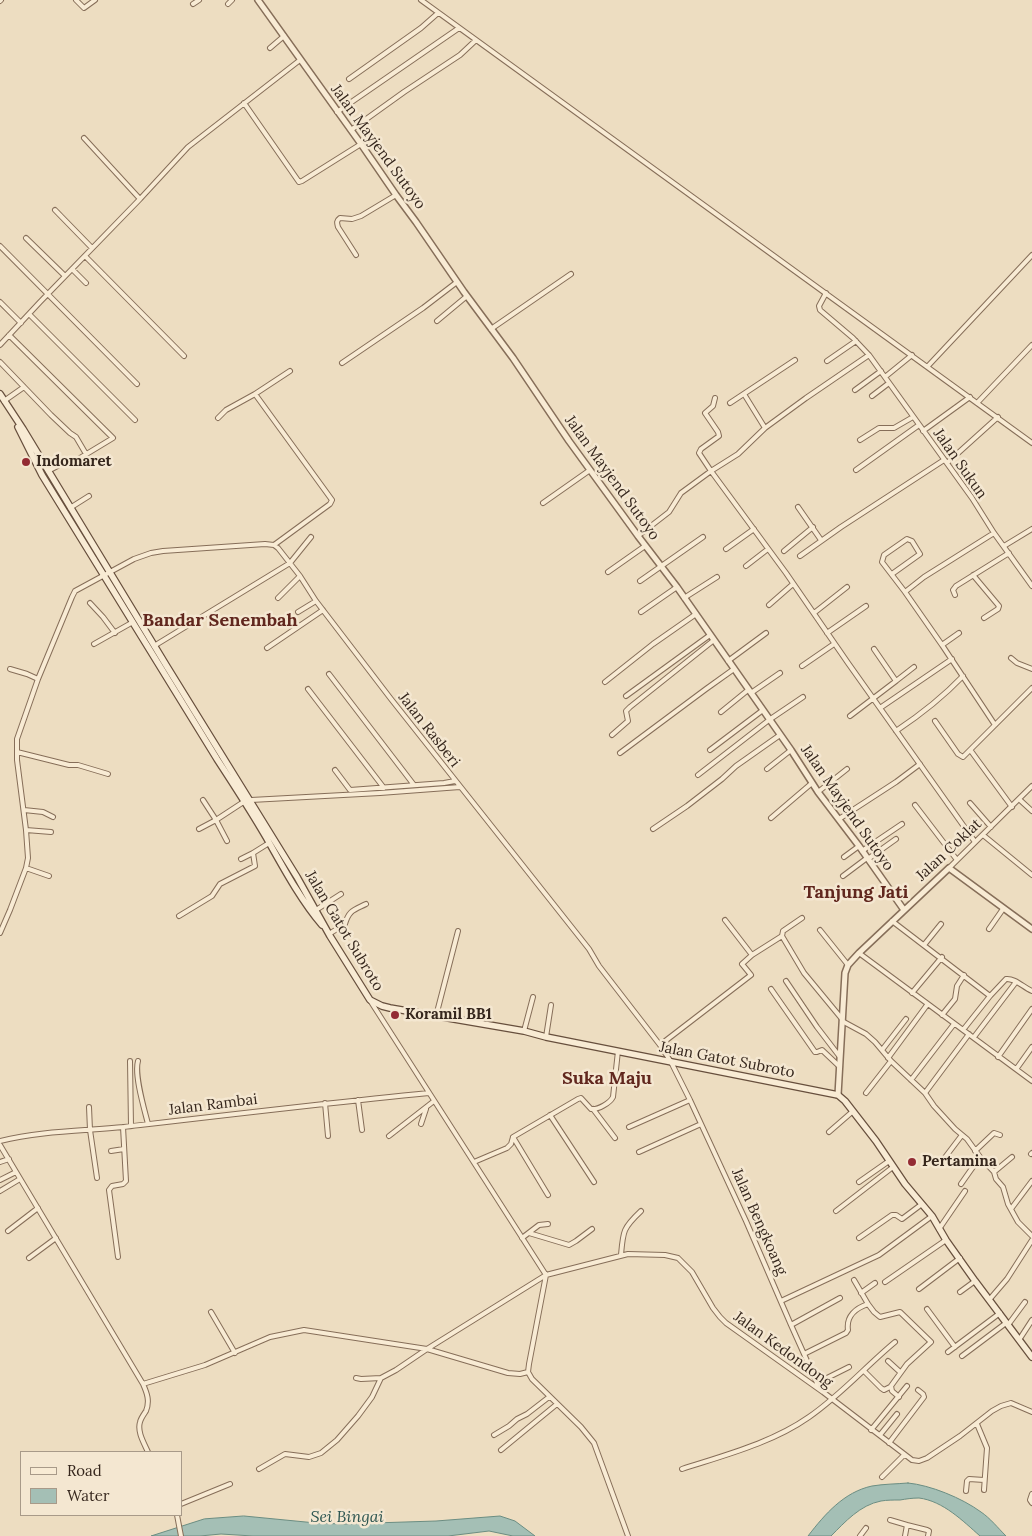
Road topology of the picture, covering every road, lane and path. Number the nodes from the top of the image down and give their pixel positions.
1 (76, 0) edge
2 (95, 0) edge
3 (199, 0) edge
4 (232, 0) edge
5 (421, 0) edge
6 (260, 1) edge
7 (193, 4) dead end
8 (228, 4) dead end
9 (438, 13) junction
10 (459, 28) junction
11 (284, 36) junction
12 (476, 40) junction
13 (270, 48) dead end
14 (300, 60) junction
15 (349, 79) dead end
16 (244, 103) junction
17 (337, 112) junction
18 (351, 130) junction
19 (84, 138) dead end
20 (361, 144) junction
21 (396, 195) junction
22 (140, 199) junction
23 (55, 210) dead end
24 (26, 238) dead end
25 (0, 246) edge
26 (92, 248) junction
27 (356, 254) dead end
28 (1032, 255) edge
29 (85, 256) junction
30 (72, 268) junction
31 (571, 274) dead end
32 (65, 276) junction
33 (457, 282) junction
34 (86, 283) dead end
35 (826, 293) junction
36 (48, 294) junction
37 (467, 296) junction
38 (0, 302) edge
39 (28, 314) junction
40 (437, 321) dead end
41 (21, 323) junction
42 (492, 329) junction
43 (9, 335) junction
44 (856, 341) junction
45 (0, 345) edge
46 (1032, 345) edge
47 (869, 355) junction
48 (912, 355) junction
49 (184, 356) dead end
50 (795, 360) dead end
51 (827, 361) dead end
52 (0, 362) edge
53 (342, 363) dead end
54 (928, 366) junction
55 (290, 370) dead end
56 (880, 371) junction
57 (884, 377) junction
58 (889, 383) junction
59 (137, 384) dead end
60 (24, 387) junction
61 (855, 390) dead end
62 (0, 394) edge
63 (255, 394) junction
64 (744, 394) junction
65 (872, 396) dead end
66 (970, 397) junction
67 (716, 398) dead end
68 (2, 400) edge
69 (978, 402) junction
70 (730, 403) dead end
71 (913, 417) junction
72 (998, 417) junction
73 (218, 418) dead end
74 (135, 420) dead end
75 (919, 425) junction
76 (765, 428) junction
77 (923, 430) junction
78 (1032, 436) edge
79 (860, 440) dead end
80 (1030, 441) edge
81 (86, 454) junction
82 (945, 461) junction
83 (590, 470) junction
84 (856, 470) dead end
85 (711, 471) junction
86 (45, 473) junction
87 (89, 496) dead end
88 (543, 503) dead end
89 (70, 508) junction
90 (798, 508) dead end
91 (813, 527) junction
92 (754, 529) junction
93 (1032, 529) edge
94 (994, 533) junction
95 (638, 536) junction
96 (311, 537) dead end
97 (703, 537) dead end
98 (821, 540) junction
99 (274, 545) junction
100 (645, 546) junction
101 (1004, 546) junction
102 (726, 549) dead end
103 (768, 549) junction
104 (784, 551) dead end
105 (1009, 553) junction
106 (800, 556) dead end
107 (290, 563) junction
108 (661, 566) junction
109 (746, 566) dead end
110 (608, 572) dead end
111 (892, 574) junction
112 (107, 575) junction
113 (974, 575) junction
114 (300, 576) junction
115 (717, 577) dead end
116 (640, 581) dead end
117 (793, 584) junction
118 (1032, 586) edge
119 (676, 587) junction
120 (847, 588) dead end
121 (905, 592) junction
122 (955, 595) dead end
123 (278, 598) dead end
124 (684, 598) junction
125 (316, 601) junction
126 (90, 603) dead end
127 (769, 606) dead end
128 (866, 606) dead end
129 (323, 610) junction
130 (298, 612) dead end
131 (641, 612) dead end
132 (814, 613) junction
133 (696, 614) junction
134 (984, 618) dead end
135 (133, 622) junction
136 (115, 633) junction
137 (766, 633) dead end
138 (960, 633) dead end
139 (828, 634) junction
140 (710, 635) junction
141 (714, 640) junction
142 (94, 644) dead end
143 (834, 644) junction
144 (942, 645) junction
145 (154, 646) junction
146 (268, 648) dead end
147 (874, 649) dead end
148 (1011, 658) dead end
149 (952, 659) junction
150 (728, 661) junction
151 (802, 666) dead end
152 (914, 667) dead end
153 (10, 669) dead end
154 (734, 669) junction
155 (1032, 669) edge
156 (780, 673) dead end
157 (329, 674) dead end
158 (963, 676) junction
159 (38, 679) junction
160 (896, 681) junction
161 (605, 682) dead end
162 (1032, 688) edge
163 (308, 689) dead end
164 (749, 691) junction
165 (626, 696) dead end
166 (803, 697) dead end
167 (873, 698) junction
168 (880, 708) junction
169 (763, 710) junction
170 (721, 712) dead end
171 (850, 716) dead end
172 (769, 720) junction
173 (935, 721) dead end
174 (995, 725) junction
175 (896, 732) junction
176 (612, 735) dead end
177 (780, 735) junction
178 (710, 750) dead end
179 (791, 750) junction
180 (971, 750) junction
181 (17, 752) junction
182 (620, 753) dead end
183 (920, 764) junction
184 (767, 768) dead end
185 (847, 769) dead end
186 (336, 770) dead end
187 (108, 774) dead end
188 (698, 775) dead end
189 (455, 781) junction
190 (812, 783) junction
191 (414, 785) junction
192 (460, 786) junction
193 (1032, 786) edge
194 (384, 788) junction
195 (818, 792) junction
196 (203, 800) dead end
197 (1020, 800) junction
198 (248, 801) junction
199 (970, 803) dead end
200 (915, 806) dead end
201 (1012, 807) junction
202 (24, 810) junction
203 (1032, 811) edge
204 (53, 817) dead end
205 (771, 818) dead end
206 (839, 819) junction
207 (216, 820) junction
208 (902, 824) dead end
209 (991, 827) junction
210 (199, 829) dead end
211 (653, 829) dead end
212 (26, 830) junction
213 (50, 832) dead end
214 (983, 835) junction
215 (896, 839) dead end
216 (227, 841) dead end
217 (975, 842) junction
218 (269, 843) junction
219 (861, 849) junction
220 (253, 853) junction
221 (844, 857) dead end
222 (868, 858) junction
223 (242, 859) dead end
224 (957, 860) junction
225 (26, 868) junction
226 (948, 868) junction
227 (1032, 875) edge
228 (49, 876) dead end
229 (843, 876) dead end
230 (340, 894) dead end
231 (366, 904) dead end
232 (1003, 909) junction
233 (316, 910) junction
234 (904, 910) junction
235 (180, 916) dead end
236 (802, 918) dead end
237 (725, 920) dead end
238 (892, 921) junction
239 (941, 924) dead end
240 (989, 929) dead end
241 (1032, 929) edge
242 (820, 930) dead end
243 (458, 931) dead end
244 (0, 933) edge
245 (329, 933) junction
246 (782, 936) junction
247 (924, 945) junction
248 (859, 953) junction
249 (752, 955) junction
250 (942, 958) junction
251 (848, 965) junction
252 (964, 975) junction
253 (786, 981) dead end
254 (1016, 982) junction
255 (771, 989) dead end
256 (1032, 990) edge
257 (912, 993) junction
258 (990, 996) junction
259 (533, 997) dead end
260 (370, 1000) junction
261 (551, 1005) dead end
262 (927, 1005) junction
263 (1032, 1009) edge
264 (942, 1015) junction
265 (436, 1016) junction
266 (906, 1019) dead end
267 (842, 1020) junction
268 (954, 1024) junction
269 (963, 1030) junction
270 (524, 1032) junction
271 (969, 1034) junction
272 (546, 1037) junction
273 (974, 1037) junction
274 (660, 1045) junction
275 (1032, 1047) edge
276 (882, 1050) junction
277 (618, 1051) junction
278 (840, 1056) junction
279 (998, 1056) junction
280 (890, 1060) junction
281 (130, 1061) dead end
282 (138, 1061) dead end
283 (671, 1062) junction
284 (840, 1067) junction
285 (1017, 1068) junction
286 (912, 1080) junction
287 (1032, 1081) edge
288 (429, 1092) junction
289 (925, 1093) junction
290 (866, 1094) dead end
291 (838, 1095) junction
292 (358, 1100) junction
293 (690, 1100) junction
294 (434, 1101) junction
295 (325, 1104) junction
296 (89, 1107) dead end
297 (426, 1109) junction
298 (593, 1109) junction
299 (852, 1112) junction
300 (550, 1115) junction
301 (148, 1124) junction
302 (421, 1124) dead end
303 (701, 1124) junction
304 (131, 1126) junction
305 (123, 1127) junction
306 (629, 1128) dead end
307 (90, 1130) junction
308 (362, 1130) dead end
309 (829, 1132) dead end
310 (962, 1135) junction
311 (1000, 1135) dead end
312 (328, 1136) dead end
313 (389, 1136) dead end
314 (513, 1137) junction
315 (615, 1138) dead end
316 (0, 1143) edge
317 (124, 1148) junction
318 (112, 1150) dead end
319 (975, 1151) junction
320 (639, 1152) dead end
321 (980, 1157) junction
322 (1012, 1157) dead end
323 (9, 1159) junction
324 (943, 1160) dead end
325 (889, 1161) junction
326 (0, 1162) edge
327 (474, 1162) junction
328 (893, 1167) junction
329 (16, 1172) junction
330 (994, 1172) junction
331 (97, 1178) dead end
332 (20, 1179) junction
333 (0, 1180) edge
334 (1032, 1181) edge
335 (594, 1182) dead end
336 (859, 1182) dead end
337 (961, 1184) dead end
338 (965, 1191) dead end
339 (0, 1192) edge
340 (548, 1194) dead end
341 (922, 1204) junction
342 (38, 1208) junction
343 (1011, 1209) junction
344 (836, 1210) dead end
345 (641, 1211) dead end
346 (932, 1216) junction
347 (548, 1224) dead end
348 (592, 1228) dead end
349 (939, 1228) junction
350 (8, 1232) dead end
351 (528, 1233) junction
352 (1032, 1236) edge
353 (56, 1238) junction
354 (522, 1238) junction
355 (859, 1238) dead end
356 (946, 1240) junction
357 (1032, 1240) edge
358 (621, 1255) junction
359 (118, 1257) dead end
360 (29, 1258) dead end
361 (960, 1258) junction
362 (546, 1274) junction
363 (854, 1280) dead end
364 (975, 1281) junction
365 (886, 1282) dead end
366 (875, 1283) dead end
367 (919, 1289) dead end
368 (960, 1292) dead end
369 (861, 1293) junction
370 (840, 1298) dead end
371 (989, 1300) junction
372 (781, 1301) junction
373 (1025, 1302) dead end
374 (868, 1304) junction
375 (927, 1309) dead end
376 (211, 1312) dead end
377 (1000, 1313) junction
378 (1032, 1320) edge
379 (1007, 1324) junction
380 (790, 1325) junction
381 (1019, 1340) junction
382 (895, 1342) dead end
383 (955, 1347) junction
384 (426, 1349) junction
385 (948, 1352) dead end
386 (234, 1353) junction
387 (804, 1354) junction
388 (962, 1356) dead end
389 (1032, 1357) edge
390 (888, 1361) dead end
391 (849, 1367) dead end
392 (864, 1371) junction
393 (528, 1372) junction
394 (900, 1372) junction
395 (356, 1378) dead end
396 (381, 1378) junction
397 (818, 1383) junction
398 (143, 1384) junction
399 (907, 1386) dead end
400 (890, 1387) junction
401 (918, 1390) dead end
402 (823, 1392) junction
403 (549, 1397) junction
404 (899, 1397) junction
405 (832, 1399) junction
406 (557, 1404) junction
407 (1032, 1412) edge
408 (897, 1414) dead end
409 (976, 1424) junction
410 (871, 1430) junction
411 (494, 1435) dead end
412 (880, 1435) junction
413 (888, 1443) junction
414 (501, 1450) dead end
415 (148, 1451) edge
416 (904, 1455) junction
417 (259, 1469) dead end
418 (682, 1469) dead end
419 (882, 1477) dead end
420 (984, 1480) junction
421 (230, 1484) dead end
422 (984, 1490) dead end
423 (966, 1492) dead end
424 (1032, 1494) edge
425 (1032, 1503) edge
426 (182, 1504) edge
427 (177, 1516) edge
428 (890, 1520) dead end
429 (906, 1525) junction
430 (866, 1528) dead end
431 (182, 1536) edge
432 (628, 1536) edge
433 (860, 1536) edge
434 (905, 1536) edge
435 (928, 1536) edge

1 - 2 street
3 - 7 street
4 - 8 street
5 - 9 street
6 - 11 street, Jalan Mayjend Sutoyo
9 - 10 street
9 - 15 street
10 - 12 street
10 - 17 street
11 - 13 street
11 - 14 street, Jalan Mayjend Sutoyo
12 - 18 street
12 - 35 street
14 - 16 street
14 - 17 street, Jalan Mayjend Sutoyo
16 - 20 street
16 - 22 street
17 - 18 street, Jalan Mayjend Sutoyo
18 - 20 street, Jalan Mayjend Sutoyo
19 - 22 street
20 - 21 street, Jalan Mayjend Sutoyo
21 - 27 street
21 - 33 street, Jalan Mayjend Sutoyo
22 - 26 street
23 - 26 street
24 - 32 street
25 - 36 street
26 - 29 street
28 - 54 street
29 - 30 street
29 - 49 street
30 - 32 street
30 - 34 street
31 - 42 street
32 - 36 street
33 - 37 street, Jalan Mayjend Sutoyo
33 - 53 street
35 - 44 street, Jalan Sukun
35 - 48 street
36 - 39 street
36 - 59 street
37 - 40 street
37 - 42 street, Jalan Mayjend Sutoyo
38 - 41 street
39 - 41 street
39 - 74 street
41 - 43 street
42 - 83 street, Jalan Mayjend Sutoyo
43 - 45 street
43 - 81 street
44 - 47 street, Jalan Sukun
44 - 51 street
46 - 69 street
47 - 56 street, Jalan Sukun
47 - 76 street
48 - 54 street
48 - 57 street
50 - 64 street
52 - 60 street
54 - 66 street
55 - 63 street
56 - 57 street, Jalan Sukun
56 - 61 street
57 - 58 street, Jalan Sukun
58 - 65 street
58 - 71 street, Jalan Sukun
60 - 68 street
60 - 81 street
62 - 68 main road, Jalan Gatot Subroto
63 - 73 street
63 - 99 street
64 - 70 street
64 - 76 street
66 - 69 street
66 - 77 street
67 - 85 street
68 - 86 main road, Jalan Gatot Subroto
69 - 72 street
71 - 75 street, Jalan Sukun
71 - 79 street
72 - 80 street
72 - 82 street
75 - 77 street, Jalan Sukun
75 - 84 street
76 - 85 street
77 - 82 street, Jalan Sukun
78 - 80 street
81 - 86 street
82 - 94 street, Jalan Sukun
82 - 98 street
83 - 88 street
83 - 95 street, Jalan Mayjend Sutoyo
85 - 92 street
85 - 95 street
86 - 89 main road, Jalan Gatot Subroto
86 - 112 main road
87 - 89 street
89 - 112 main road, Jalan Gatot Subroto
90 - 91 street
91 - 98 street
91 - 104 street
92 - 102 street
92 - 103 street
93 - 101 street
94 - 101 street, Jalan Sukun
94 - 121 street
95 - 100 street, Jalan Mayjend Sutoyo
96 - 107 street
97 - 108 street
98 - 106 street
99 - 107 street, Jalan Rasberi
99 - 112 street
100 - 108 street, Jalan Mayjend Sutoyo
100 - 110 street
101 - 105 street, Jalan Sukun
103 - 109 street
103 - 117 street
105 - 113 street
105 - 118 street, Jalan Sukun
107 - 114 street, Jalan Rasberi
107 - 145 street
108 - 116 street
108 - 119 street, Jalan Mayjend Sutoyo
111 - 111 street
111 - 121 street
112 - 135 main road
112 - 145 main road, Jalan Gatot Subroto
112 - 159 street
113 - 122 street
113 - 134 street
114 - 123 street
114 - 125 street, Jalan Rasberi
115 - 124 street
117 - 127 street
117 - 132 street
119 - 124 street, Jalan Mayjend Sutoyo
119 - 131 street
120 - 132 street
121 - 144 street
124 - 133 street, Jalan Mayjend Sutoyo
125 - 129 street, Jalan Rasberi
125 - 130 street
126 - 136 street
128 - 139 street
129 - 146 street
129 - 189 street, Jalan Rasberi
132 - 139 street
133 - 140 street, Jalan Mayjend Sutoyo
133 - 161 street
135 - 136 street
135 - 198 main road
136 - 142 street
137 - 150 street
138 - 144 street
139 - 143 street
140 - 141 street, Jalan Mayjend Sutoyo
140 - 165 street
141 - 150 street, Jalan Mayjend Sutoyo
141 - 176 street
143 - 151 street
143 - 167 street
144 - 149 street
145 - 198 main road, Jalan Gatot Subroto
147 - 160 street
148 - 155 street
149 - 158 street
149 - 168 street
150 - 154 street, Jalan Mayjend Sutoyo
152 - 160 street
153 - 159 street
154 - 164 street, Jalan Mayjend Sutoyo
154 - 182 street
156 - 164 street
157 - 191 street
158 - 174 street
158 - 175 street
159 - 181 street
160 - 167 street
162 - 174 street
163 - 194 street
164 - 169 street, Jalan Mayjend Sutoyo
164 - 170 street
166 - 172 street
167 - 168 street
167 - 171 street
168 - 175 street
169 - 172 street, Jalan Mayjend Sutoyo
169 - 178 street
172 - 177 street, Jalan Mayjend Sutoyo
172 - 188 street
173 - 180 street
174 - 180 street
175 - 183 street
177 - 179 street, Jalan Mayjend Sutoyo
177 - 211 street
179 - 184 street
179 - 190 street, Jalan Mayjend Sutoyo
180 - 201 street
181 - 187 street
181 - 202 street
183 - 206 street
183 - 217 street
185 - 195 street
186 - 194 street
189 - 191 street
189 - 192 street, Jalan Rasberi
190 - 195 street, Jalan Mayjend Sutoyo
190 - 205 street
191 - 194 street
192 - 198 street
192 - 274 street, Jalan Rasberi
193 - 197 street, Jalan Coklat
195 - 206 street, Jalan Mayjend Sutoyo
196 - 207 street
197 - 201 street, Jalan Coklat
197 - 203 street
198 - 207 street
198 - 218 main road
198 - 233 main road, Jalan Gatot Subroto
199 - 209 street
200 - 224 street
201 - 209 street, Jalan Coklat
202 - 204 street
202 - 212 street
206 - 219 street, Jalan Mayjend Sutoyo
207 - 210 street
207 - 216 street
208 - 219 street
209 - 214 street, Jalan Coklat
212 - 213 street
212 - 225 street
214 - 217 street, Jalan Coklat
214 - 227 street
215 - 222 street
217 - 224 street, Jalan Coklat
218 - 220 street
218 - 245 main road
219 - 221 street
219 - 222 street, Jalan Mayjend Sutoyo
220 - 223 street
220 - 235 street
222 - 229 street
222 - 234 street, Jalan Mayjend Sutoyo
224 - 226 street, Jalan Coklat
225 - 228 street
225 - 244 street
226 - 232 street
226 - 234 street, Jalan Coklat
230 - 233 street
231 - 245 street
232 - 240 street
232 - 241 street
233 - 245 main road, Jalan Gatot Subroto
234 - 238 street, Jalan Coklat
236 - 246 street
237 - 249 street
238 - 247 street
238 - 248 street, Jalan Coklat
239 - 247 street
242 - 251 street
243 - 265 street
245 - 260 main road, Jalan Gatot Subroto
246 - 249 street
246 - 267 street
247 - 250 street
248 - 251 street, Jalan Coklat
248 - 257 street
249 - 274 street
250 - 252 street
250 - 257 street
251 - 267 street
252 - 258 street
252 - 264 street
253 - 278 street
254 - 256 street
254 - 258 street
254 - 273 street
255 - 284 street
257 - 262 street
258 - 269 street
259 - 270 street
260 - 265 main road, Jalan Gatot Subroto
260 - 288 street
261 - 272 street
262 - 264 street
262 - 280 street
263 - 279 street
264 - 268 street
265 - 270 main road, Jalan Gatot Subroto
266 - 276 street
267 - 276 street
267 - 278 street
268 - 269 street
268 - 286 street
269 - 271 street
270 - 272 main road, Jalan Gatot Subroto
271 - 273 street
271 - 289 street
272 - 277 main road, Jalan Gatot Subroto
273 - 279 street
274 - 283 street, Jalan Rasberi
275 - 285 street
276 - 280 street
277 - 283 main road, Jalan Gatot Subroto
277 - 298 street
278 - 284 street
279 - 285 street
280 - 286 street
280 - 290 street
281 - 304 street
282 - 301 street
283 - 291 main road, Jalan Gatot Subroto
283 - 293 street, Jalan Bengkoang
284 - 291 street
285 - 287 street
286 - 289 street
288 - 292 street, Jalan Rambai
288 - 294 street
289 - 310 street
291 - 299 main road
292 - 295 street, Jalan Rambai
292 - 308 street
293 - 303 street, Jalan Bengkoang
293 - 306 street
294 - 297 street
294 - 327 street
295 - 301 street, Jalan Rambai
295 - 312 street
296 - 307 street
297 - 302 street
297 - 313 street
298 - 300 street
298 - 315 street
299 - 309 street
299 - 325 main road
300 - 314 street
300 - 335 street
301 - 304 street, Jalan Rambai
303 - 320 street
303 - 372 street, Jalan Bengkoang
304 - 305 street, Jalan Rambai
305 - 307 street, Jalan Rambai
305 - 317 street
307 - 316 street, Jalan Rambai
307 - 331 street
310 - 319 street
310 - 324 street
311 - 319 street
314 - 327 street
314 - 340 street
316 - 323 street
317 - 318 street
317 - 359 street
319 - 321 street
321 - 330 street
321 - 337 street
322 - 330 street
323 - 326 street
323 - 329 street
325 - 328 main road
325 - 336 street
327 - 354 street
328 - 341 main road
328 - 344 street
329 - 332 street
329 - 333 street
330 - 343 street
332 - 339 street
332 - 342 street
334 - 343 street
338 - 349 street
341 - 346 main road
341 - 355 street
342 - 350 street
342 - 353 street
343 - 352 street
345 - 358 street
346 - 349 main road
346 - 372 street
347 - 351 street
348 - 351 street
349 - 356 main road
351 - 354 street
353 - 360 street
353 - 398 street
354 - 362 street
356 - 361 main road
356 - 365 street
357 - 371 street
358 - 362 street, Jalan Kedondong
358 - 402 street, Jalan Kedondong
361 - 364 main road
361 - 367 street
362 - 384 street, Jalan Kedondong
362 - 393 street
363 - 369 street
364 - 368 street
364 - 371 main road
366 - 369 street
369 - 374 street
370 - 380 street
371 - 377 main road
372 - 380 street, Jalan Bengkoang
373 - 379 street
374 - 387 street
374 - 394 street
375 - 383 street
376 - 386 street
377 - 379 main road
377 - 383 street
378 - 381 street
379 - 381 main road
379 - 388 street
380 - 387 street, Jalan Bengkoang
381 - 389 main road
382 - 392 street
383 - 385 street
384 - 386 street
384 - 393 street
384 - 396 street, Jalan Kedondong
386 - 398 street
387 - 397 street, Jalan Bengkoang
390 - 394 street
391 - 397 street
392 - 400 street
392 - 405 street
393 - 403 street
394 - 400 street
395 - 396 street
396 - 417 street
397 - 402 street, Jalan Bengkoang
398 - 415 street
399 - 404 street
400 - 404 street
401 - 413 street
402 - 405 street, Jalan Kedondong
403 - 406 street
403 - 411 street
404 - 410 street
405 - 410 street, Jalan Kedondong
405 - 418 street
406 - 414 street
406 - 432 street
407 - 409 street
408 - 412 street
409 - 416 street
409 - 420 street
410 - 412 street, Jalan Kedondong
412 - 413 street, Jalan Kedondong
413 - 416 street, Jalan Kedondong
416 - 419 street
420 - 422 street
420 - 423 street
421 - 426 street
424 - 425 street
427 - 431 street
428 - 429 street
429 - 434 street
429 - 435 street
430 - 433 street

